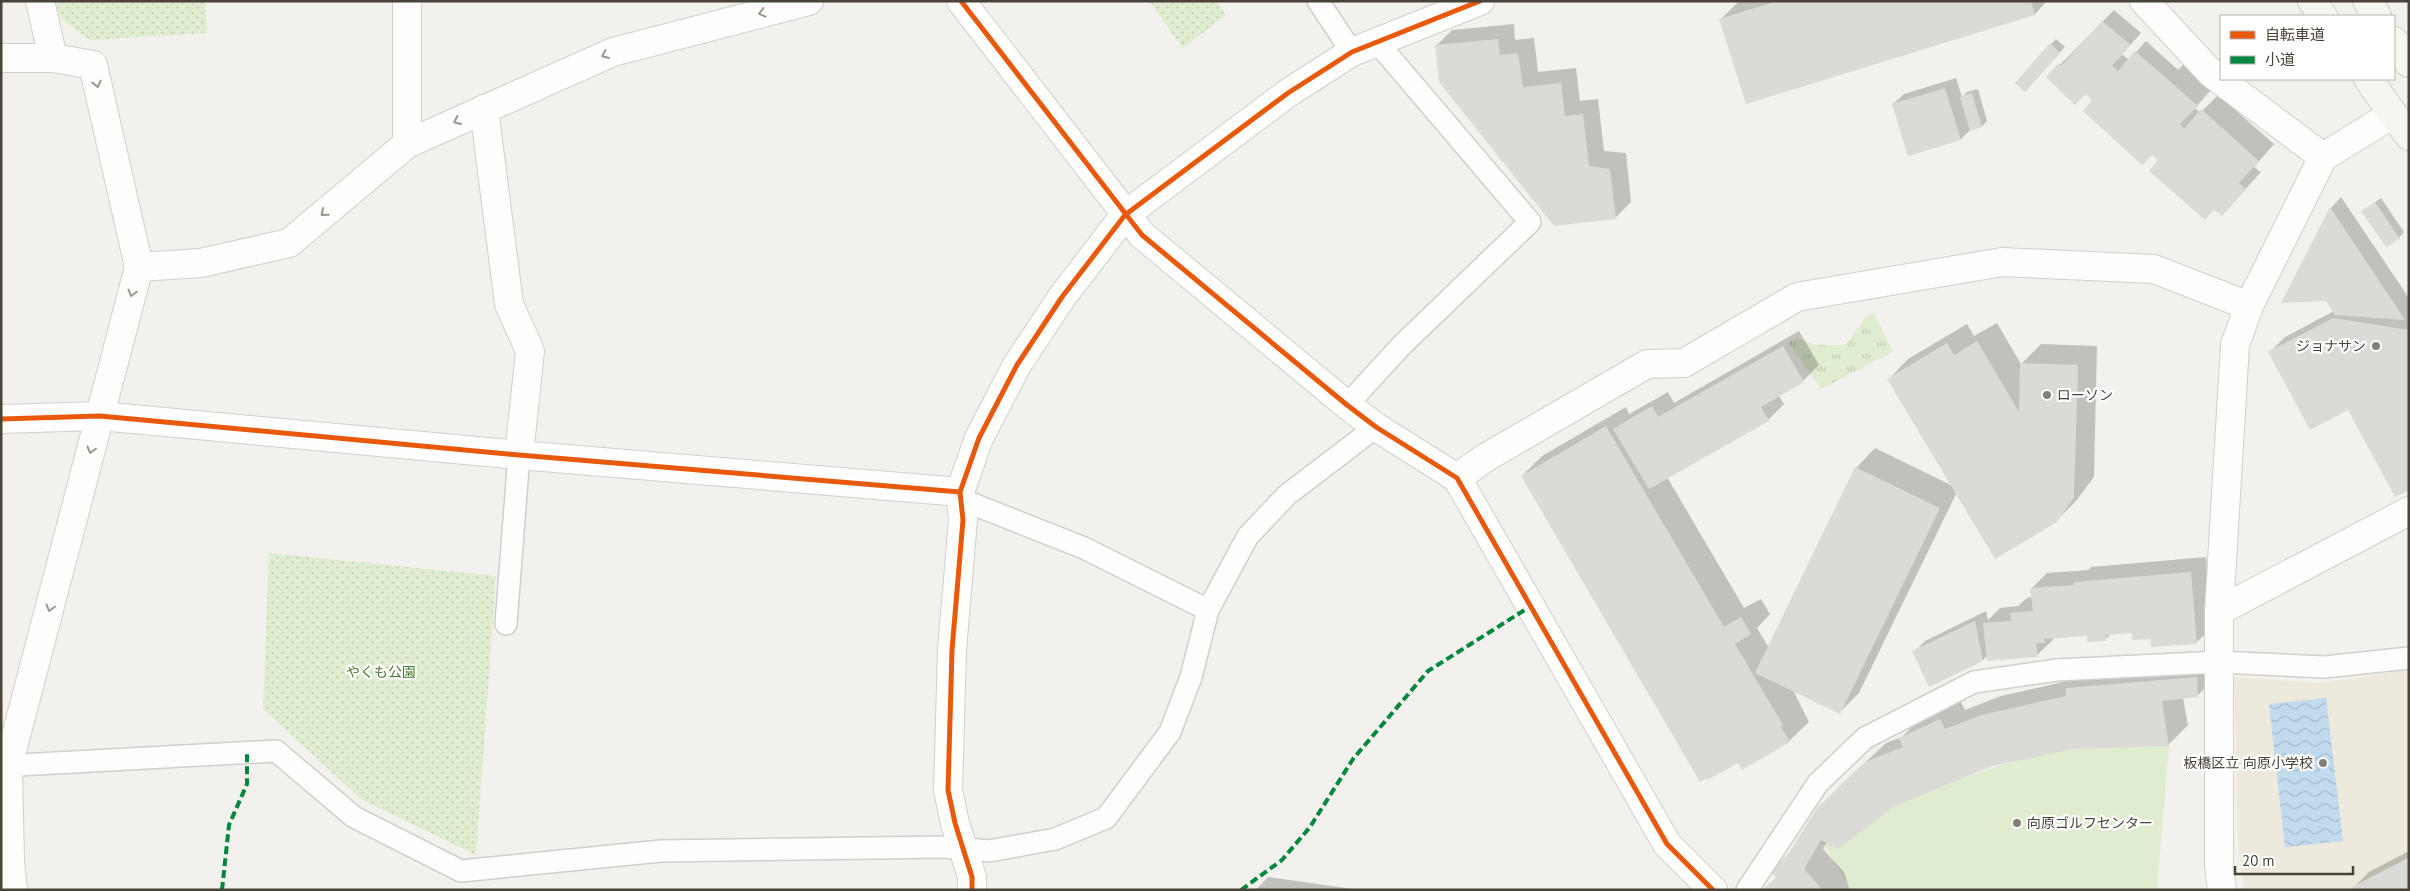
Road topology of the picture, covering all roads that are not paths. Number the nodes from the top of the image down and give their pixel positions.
1 (40, 1) edge
2 (407, 1) edge
3 (809, 1) edge
4 (961, 1) edge
5 (1318, 1) edge
6 (1480, 1) edge
7 (2144, 1) edge
8 (2312, 1) edge
9 (2367, 1) edge
10 (2322, 15) edge
11 (2376, 15) edge
12 (1364, 47) junction
13 (1, 58) edge
14 (53, 58) junction
15 (2220, 80) edge
16 (2220, 80) edge
17 (2369, 80) edge
18 (484, 109) junction
19 (2393, 114) junction
20 (2409, 136) edge
21 (407, 144) junction
22 (2323, 157) junction
23 (1125, 215) junction
24 (139, 267) junction
25 (2248, 306) junction
26 (1347, 405) junction
27 (100, 416) junction
28 (1, 419) edge
29 (1376, 427) junction
30 (519, 455) junction
31 (1457, 478) junction
32 (960, 495) junction
33 (2409, 511) edge
34 (1208, 610) junction
35 (2219, 611) junction
36 (506, 624) dead end
37 (2409, 658) edge
38 (2219, 662) junction
39 (4, 766) edge
40 (963, 849) junction
41 (5, 861) edge
42 (459, 880) edge
43 (13, 890) edge
44 (972, 890) edge
45 (1713, 890) edge
46 (1747, 890) edge
47 (2222, 890) edge

1 - 14 street
2 - 21 street
3 -> 18 street
4 - 23 street
5 - 12 lane
6 - 12 street
7 - 16 street
8 - 10 main road
9 - 11 main road
12 - 23 street
12 - 26 lane
13 - 14 street
14 -> 24 street
15 - 22 street
17 - 19 main road
18 -> 21 street
18 - 30 street
19 - 20 main road
19 - 22 street
21 -> 24 street
22 - 25 street
23 - 26 street
23 - 32 street
24 -> 27 street
25 - 31 street
25 - 35 street
26 - 29 street
27 - 28 street
27 - 30 street
27 -> 39 street
29 - 31 street
29 - 34 lane
30 - 32 street
30 - 36 lane
31 - 45 street
32 - 34 lane
32 - 40 street
33 - 35 street
34 - 40 lane
35 - 38 street
37 - 38 lane
38 - 46 lane
38 - 47 street
39 - 41 street
39 - 42 lane
40 - 42 lane
40 - 44 street
41 - 43 street

